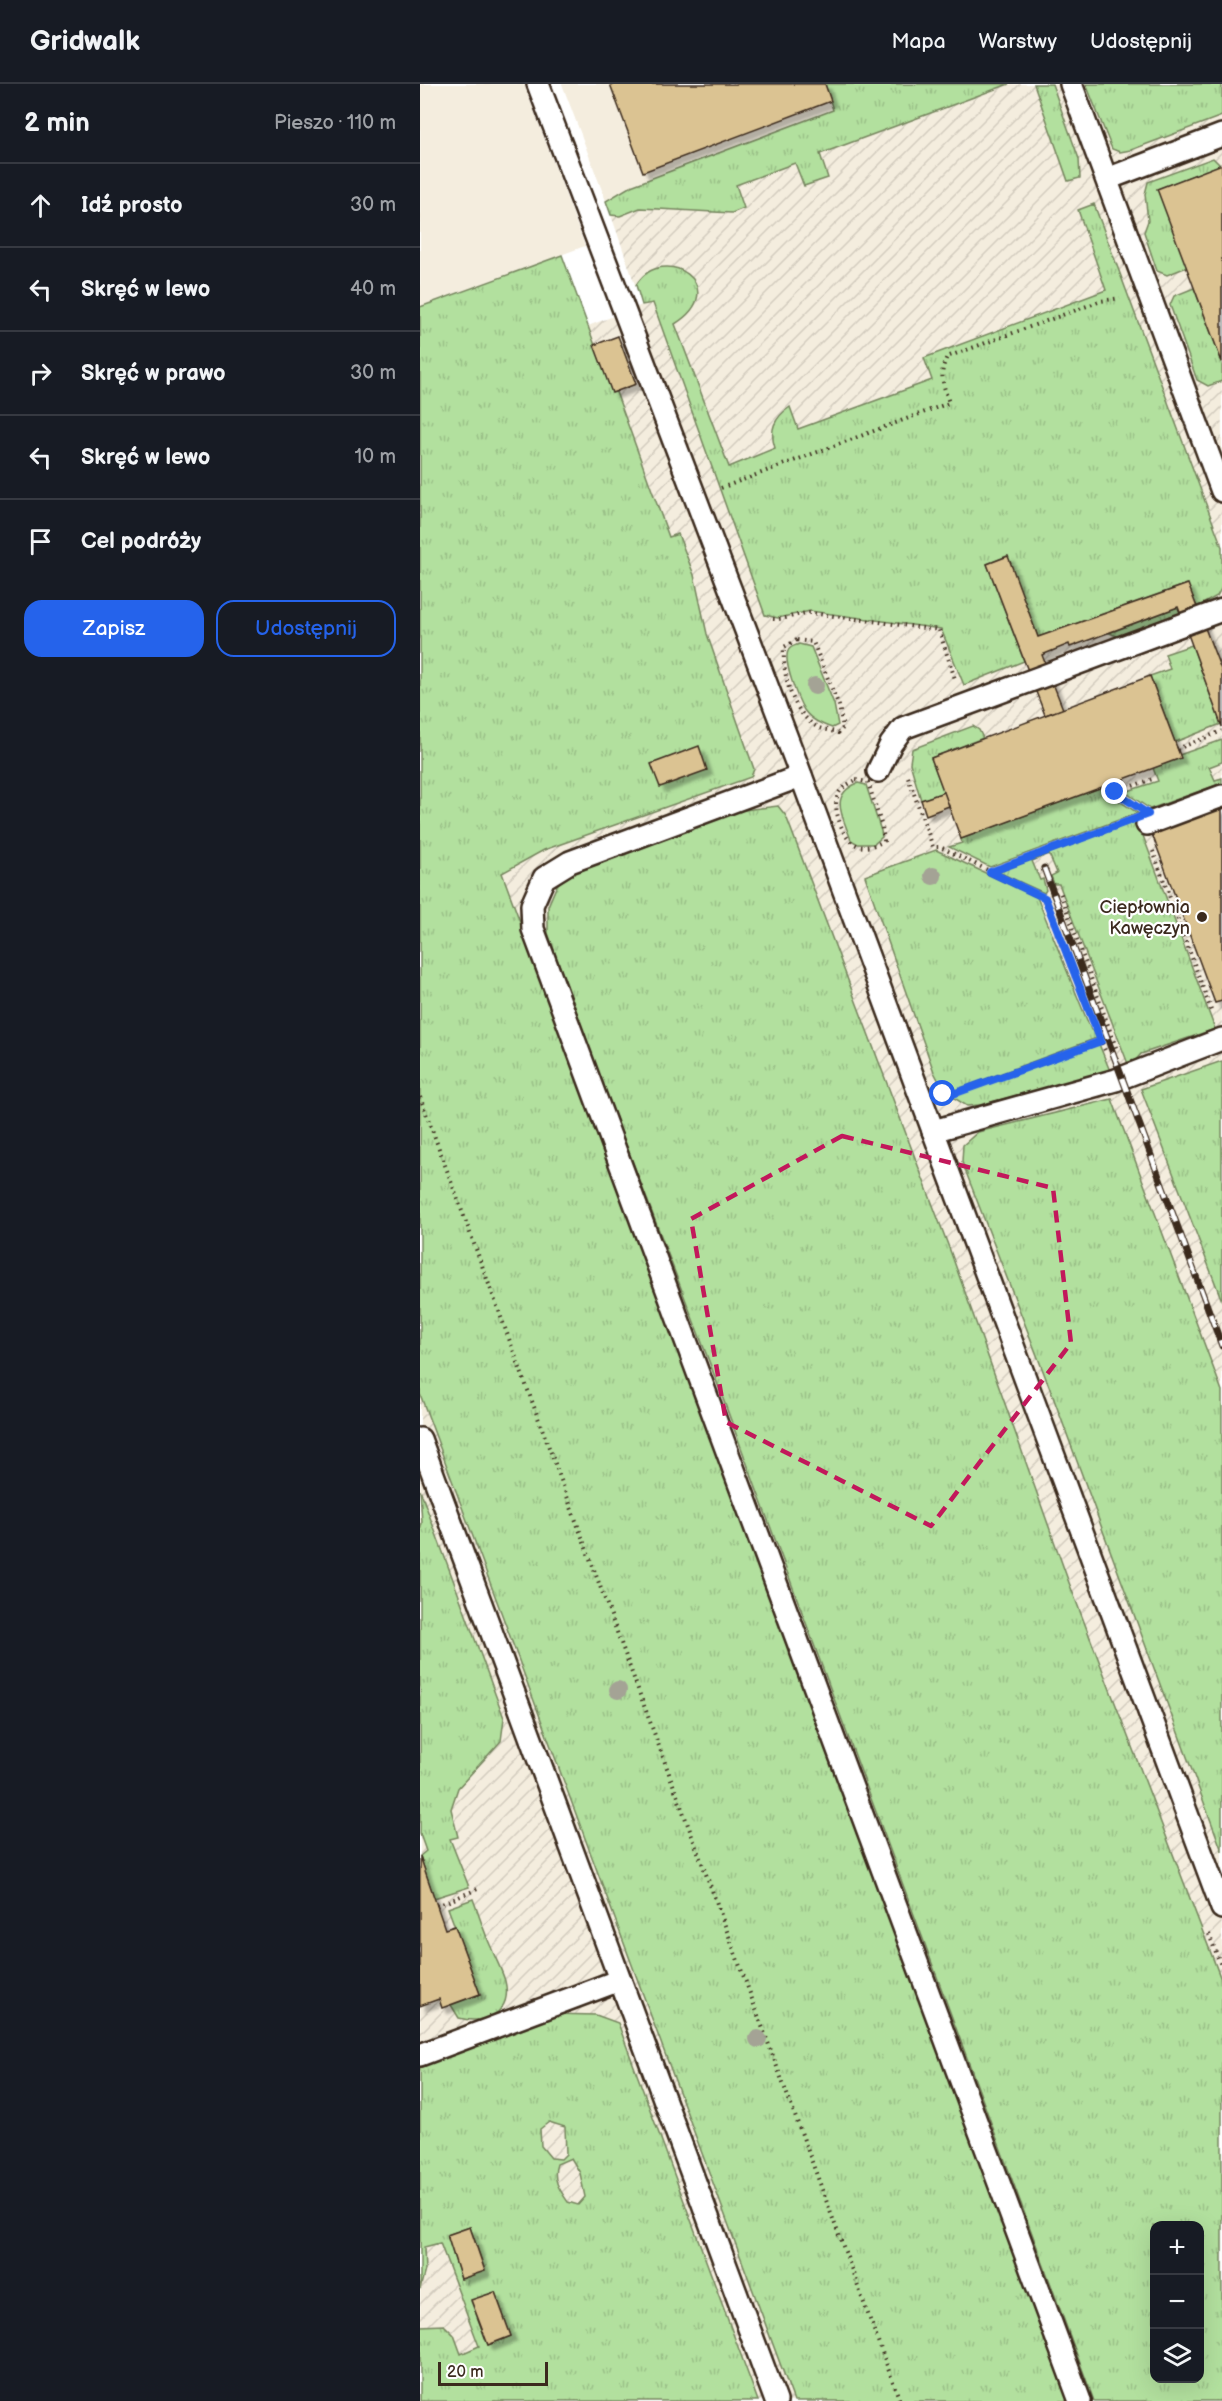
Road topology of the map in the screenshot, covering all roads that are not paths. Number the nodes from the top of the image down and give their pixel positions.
1 (538, 84) edge
2 (1071, 84) edge
3 (1222, 135) edge
4 (1107, 179) junction
5 (1222, 491) edge
6 (1222, 610) edge
7 (878, 771) dead end
8 (801, 776) junction
9 (1222, 796) edge
10 (1149, 820) road end
11 (1222, 1039) edge
12 (933, 1131) junction
13 (420, 1439) edge
14 (1222, 1908) edge
15 (620, 1980) junction
16 (420, 2055) edge
17 (776, 2401) edge
18 (1080, 2401) edge

1 - 8 lane
2 - 4 lane
3 - 4 lane
4 - 5 lane
6 - 7 lane
8 - 12 lane
8 - 18 lane
9 - 10 lane
11 - 12 lane
12 - 14 lane
13 - 15 lane
15 - 16 lane
15 - 17 lane

